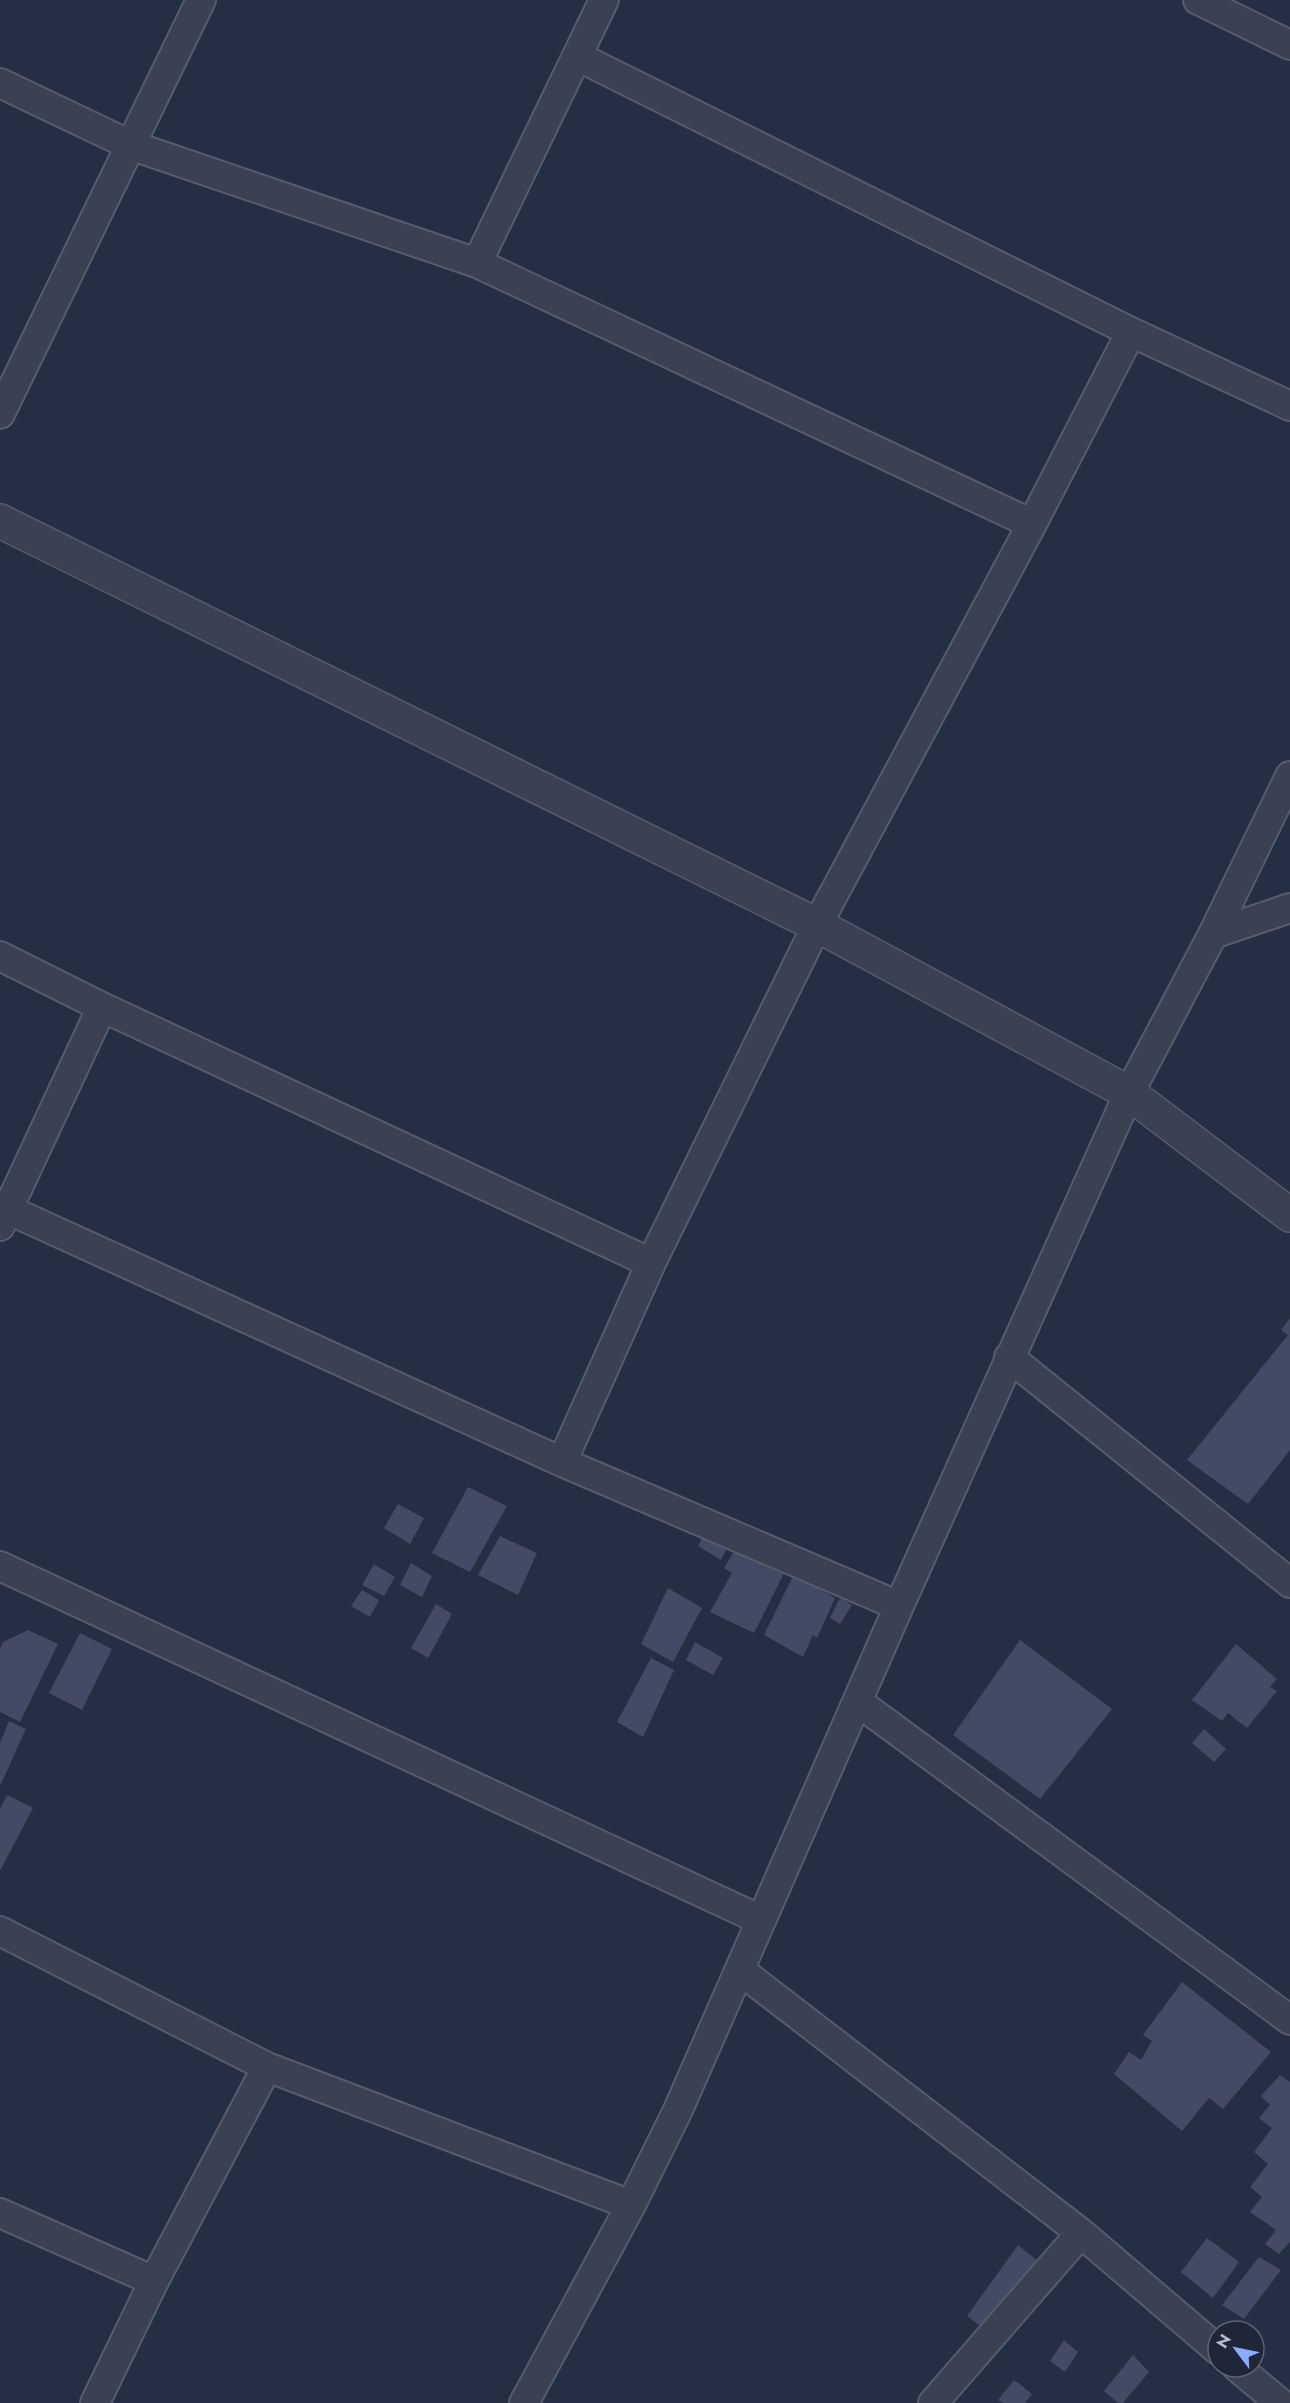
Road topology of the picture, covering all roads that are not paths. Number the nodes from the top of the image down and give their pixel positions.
1 (201, 0) edge
2 (604, 0) edge
3 (1198, 0) edge
4 (1290, 45) edge
5 (577, 56) junction
6 (0, 83) edge
7 (130, 145) junction
8 (477, 263) junction
9 (1131, 332) junction
10 (1290, 406) edge
11 (0, 414) edge
12 (0, 521) edge
13 (1032, 524) junction
14 (1290, 776) edge
15 (1290, 908) edge
16 (818, 925) junction
17 (1213, 934) junction
18 (0, 956) edge
19 (102, 1008) junction
20 (1129, 1093) junction
21 (1290, 1215) edge
22 (4, 1218) edge
23 (651, 1263) junction
24 (1009, 1357) junction
25 (562, 1462) junction
26 (0, 1566) edge
27 (1290, 1583) edge
28 (899, 1606) junction
29 (858, 1702) junction
30 (760, 1920) junction
31 (0, 1931) edge
32 (741, 1971) junction
33 (1290, 2020) edge
34 (267, 2067) junction
35 (631, 2205) junction
36 (0, 2213) edge
37 (1081, 2233) junction
38 (154, 2280) junction
39 (1206, 2340) edge
40 (1252, 2379) edge
41 (95, 2403) edge
42 (524, 2403) edge
43 (933, 2403) edge
44 (1280, 2403) edge

1 - 7 street
2 - 5 street
3 - 4 street
5 - 8 street
5 - 9 street
6 - 7 street
7 - 8 street
7 - 11 street
8 - 13 street
9 - 10 street
9 - 13 street
12 - 16 street
13 - 16 street
14 - 17 street
15 - 17 street
16 - 20 street
16 - 23 street
17 - 20 street
18 - 19 street
19 - 22 street
19 - 23 street
20 - 21 street
20 - 24 street
22 - 25 street
23 - 25 street
24 - 27 street
24 - 28 street
25 - 28 street
26 - 30 street
28 - 29 street
29 - 30 street
29 - 33 street
30 - 32 street
31 - 34 street
32 - 35 street
32 - 37 street
34 - 35 street
34 - 38 street
35 - 42 street
36 - 38 street
37 - 39 street
37 - 43 street
38 - 41 street
40 - 44 street

